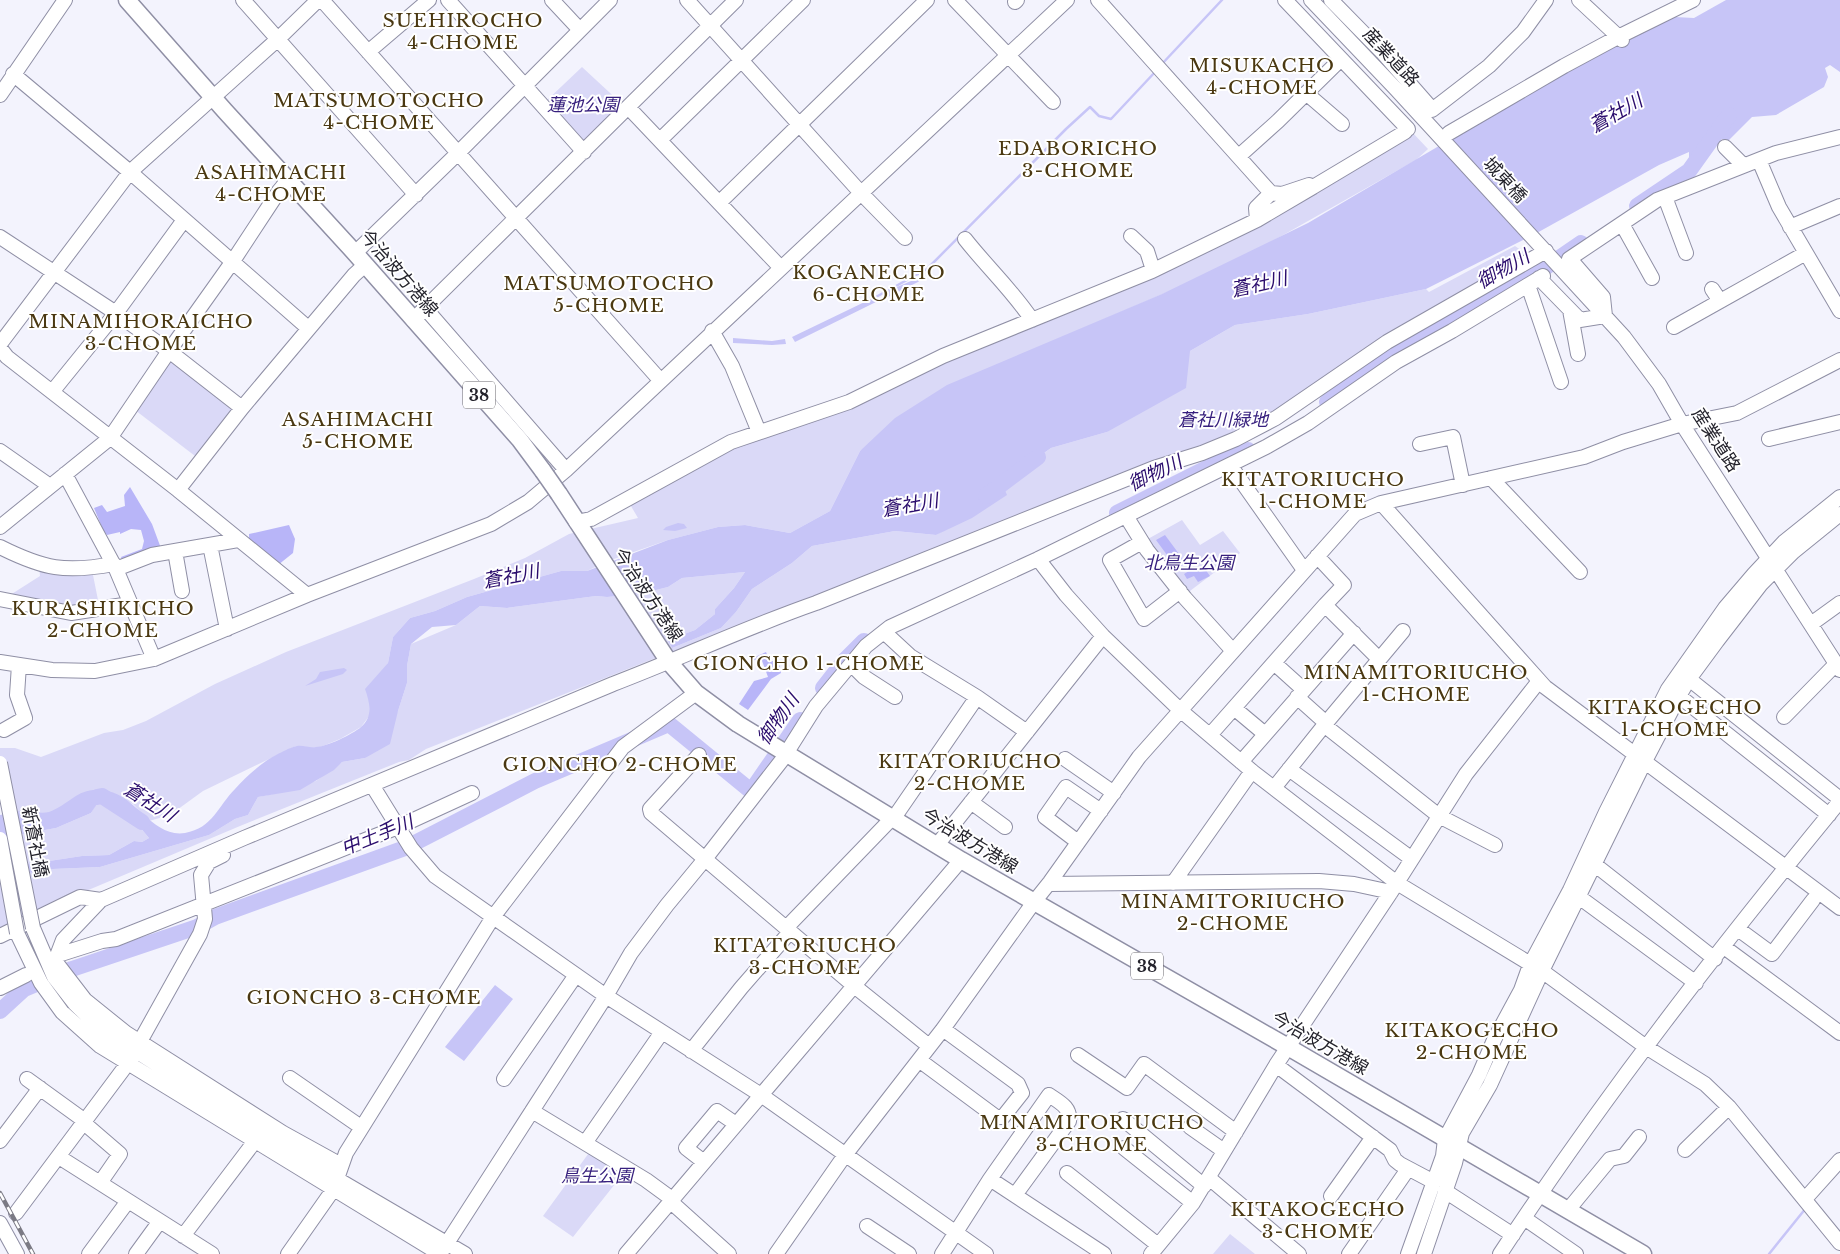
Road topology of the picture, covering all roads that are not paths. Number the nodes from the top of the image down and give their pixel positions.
1 (65, 0) edge
2 (127, 0) edge
3 (243, 0) edge
4 (320, 0) edge
5 (429, 0) edge
6 (552, 0) edge
7 (610, 0) edge
8 (687, 0) edge
9 (736, 0) edge
10 (803, 0) edge
11 (926, 0) edge
12 (955, 0) edge
13 (1067, 0) edge
14 (1098, 0) edge
15 (1285, 0) edge
16 (1311, 0) edge
17 (1331, 0) edge
18 (1546, 0) edge
19 (1579, 0) edge
20 (1693, 0) edge
21 (455, 2) edge
22 (711, 25) junction
23 (580, 30) junction
24 (278, 39) junction
25 (1620, 39) junction
26 (368, 52) junction
27 (1007, 55) junction
28 (1341, 59) junction
29 (743, 60) junction
30 (13, 74) junction
31 (524, 85) junction
32 (1306, 93) junction
33 (0, 95) edge
34 (214, 97) junction
35 (1053, 102) dead end
36 (628, 107) junction
37 (800, 124) junction
38 (1342, 124) dead end
39 (1446, 136) junction
40 (1840, 137) edge
41 (660, 140) junction
42 (1725, 147) dead end
43 (584, 152) junction
44 (458, 153) junction
45 (1239, 156) junction
46 (1758, 160) junction
47 (1743, 165) junction
48 (130, 172) junction
49 (288, 180) junction
50 (1313, 187) junction
51 (861, 193) junction
52 (1271, 193) junction
53 (416, 195) junction
54 (1664, 197) junction
55 (720, 202) junction
56 (1840, 206) edge
57 (516, 218) junction
58 (184, 220) junction
59 (1257, 220) junction
60 (1622, 224) junction
61 (1790, 227) junction
62 (1131, 236) dead end
63 (0, 237) edge
64 (905, 238) dead end
65 (965, 240) dead end
66 (1543, 248) junction
67 (1686, 253) dead end
68 (1806, 253) junction
69 (360, 259) junction
70 (233, 261) junction
71 (781, 268) junction
72 (1153, 270) junction
73 (54, 272) junction
74 (1652, 278) dead end
75 (1537, 280) junction
76 (1712, 289) dead end
77 (1720, 301) junction
78 (425, 308) junction
79 (1570, 310) junction
80 (1840, 311) edge
81 (116, 313) junction
82 (1605, 316) junction
83 (413, 320) junction
84 (1032, 320) junction
85 (1674, 327) dead end
86 (308, 328) junction
87 (712, 332) junction
88 (0, 344) edge
89 (0, 348) edge
90 (169, 350) junction
91 (1578, 354) dead end
92 (1840, 360) edge
93 (660, 380) junction
94 (1561, 382) dead end
95 (52, 392) junction
96 (242, 408) junction
97 (1840, 422) edge
98 (1682, 424) junction
99 (759, 432) junction
100 (110, 438) junction
101 (1769, 439) dead end
102 (1420, 444) dead end
103 (0, 451) edge
104 (1230, 465) junction
105 (566, 470) junction
106 (65, 474) junction
107 (1491, 478) junction
108 (1463, 485) junction
109 (50, 486) junction
110 (178, 490) junction
111 (1840, 497) edge
112 (1381, 503) junction
113 (1840, 514) edge
114 (1126, 516) junction
115 (0, 527) edge
116 (579, 527) junction
117 (238, 540) junction
118 (1142, 542) junction
119 (210, 545) junction
120 (0, 547) edge
121 (175, 551) junction
122 (1317, 556) junction
123 (1038, 559) junction
124 (1772, 563) junction
125 (115, 567) junction
126 (1304, 570) junction
127 (1580, 572) dead end
128 (182, 591) dead end
129 (1180, 592) junction
130 (306, 595) junction
131 (0, 599) edge
132 (1840, 603) edge
133 (130, 604) junction
134 (1325, 605) junction
135 (1811, 624) junction
136 (227, 629) junction
137 (1403, 631) dead end
138 (884, 632) junction
139 (1354, 633) junction
140 (1103, 636) junction
141 (1233, 651) junction
142 (154, 659) junction
143 (1379, 659) junction
144 (668, 660) junction
145 (0, 662) edge
146 (1274, 663) junction
147 (851, 664) junction
148 (19, 665) junction
149 (1838, 667) edge
150 (1689, 679) junction
151 (1538, 681) junction
152 (696, 693) junction
153 (1301, 693) junction
154 (1679, 696) junction
155 (977, 697) junction
156 (895, 698) dead end
157 (1234, 708) junction
158 (1180, 710) junction
159 (1784, 717) dead end
160 (1325, 724) junction
161 (4, 730) dead end
162 (1027, 732) junction
163 (1265, 734) junction
164 (1210, 735) junction
165 (785, 753) junction
166 (699, 755) dead end
167 (1065, 759) dead end
168 (1639, 759) junction
169 (1240, 762) junction
170 (0, 763) edge
171 (1289, 769) junction
172 (1252, 771) junction
173 (372, 785) junction
174 (1274, 788) junction
175 (1114, 792) junction
176 (472, 793) dead end
177 (1840, 800) edge
178 (971, 802) junction
179 (1100, 811) junction
180 (1829, 815) junction
181 (1439, 816) junction
182 (893, 818) junction
183 (398, 827) junction
184 (1005, 827) dead end
185 (0, 838) edge
186 (244, 838) junction
187 (1078, 842) junction
188 (1495, 845) dead end
189 (937, 846) junction
190 (705, 859) junction
191 (961, 860) junction
192 (1412, 860) junction
193 (1594, 864) junction
194 (1787, 867) junction
195 (1172, 883) junction
196 (1049, 884) junction
197 (1394, 887) junction
198 (1579, 898) junction
199 (101, 900) junction
200 (1813, 900) dead end
201 (1034, 902) junction
202 (204, 905) junction
203 (1840, 908) edge
204 (493, 917) junction
205 (1738, 929) junction
206 (788, 930) junction
207 (0, 936) edge
208 (1724, 947) junction
209 (57, 958) junction
210 (1715, 959) junction
211 (1536, 968) junction
212 (26, 975) dead end
213 (576, 975) junction
214 (1696, 983) junction
215 (853, 985) junction
216 (0, 988) edge
217 (606, 996) junction
218 (943, 1029) junction
219 (662, 1032) junction
220 (1840, 1033) edge
221 (929, 1046) junction
222 (1288, 1047) junction
223 (1646, 1047) junction
224 (691, 1050) junction
225 (135, 1052) junction
226 (1078, 1055) dead end
227 (919, 1060) junction
228 (1276, 1065) junction
229 (27, 1078) dead end
230 (290, 1078) dead end
231 (504, 1079) dead end
232 (40, 1088) junction
233 (761, 1095) junction
234 (1729, 1106) junction
235 (532, 1111) junction
236 (1123, 1119) dead end
237 (84, 1122) junction
238 (736, 1124) junction
239 (361, 1127) junction
240 (1190, 1127) dead end
241 (1236, 1132) junction
242 (1640, 1136) dead end
243 (1373, 1137) junction
244 (0, 1141) edge
245 (255, 1141) junction
246 (1452, 1142) junction
247 (585, 1143) junction
248 (1124, 1148) dead end
249 (1685, 1150) dead end
250 (1224, 1152) junction
251 (845, 1155) junction
252 (59, 1156) junction
253 (1840, 1160) edge
254 (704, 1162) junction
255 (341, 1165) junction
256 (1408, 1169) junction
257 (1067, 1173) dead end
258 (990, 1179) junction
259 (1206, 1182) junction
260 (1434, 1182) junction
261 (100, 1183) junction
262 (335, 1185) junction
263 (1445, 1191) junction
264 (1540, 1194) junction
265 (1014, 1195) junction
266 (1331, 1196) dead end
267 (1805, 1199) junction
268 (671, 1200) junction
269 (128, 1201) junction
270 (1193, 1203) junction
271 (1568, 1210) junction
272 (1524, 1218) junction
273 (6, 1219) edge
274 (160, 1221) junction
275 (867, 1226) dead end
276 (955, 1233) junction
277 (1513, 1235) junction
278 (183, 1236) junction
279 (1840, 1243) edge
280 (1154, 1250) edge
281 (442, 1251) edge
282 (18, 1254) edge
283 (89, 1254) edge
284 (136, 1254) edge
285 (212, 1254) edge
286 (288, 1254) edge
287 (465, 1254) edge
288 (626, 1254) edge
289 (729, 1254) edge
290 (776, 1254) edge
291 (910, 1254) edge
292 (942, 1254) edge
293 (986, 1254) edge
294 (1104, 1254) edge
295 (1299, 1254) edge
296 (1349, 1254) edge
297 (1408, 1254) edge
298 (1424, 1254) edge
299 (1500, 1254) edge
300 (1576, 1254) edge
301 (1643, 1254) edge

1 - 30 street
2 - 34 main road, 今治波方港線 / 38
3 - 24 street
4 - 24 street
4 - 26 street
5 - 26 street
6 - 23 street
7 - 23 street
8 - 22 street
9 - 22 street
10 - 29 street
11 - 37 street
12 - 27 street
13 - 27 street
14 - 45 street
15 - 28 street
16 - 39 street, 産業道路
17 - 18 street
19 - 25 street
20 - 25 street
21 - 31 street
22 - 29 street
22 - 36 street
23 - 31 street
24 - 34 street
24 - 53 street
25 - 39 street
26 - 44 street
27 - 35 street
27 - 51 street
28 - 32 street
28 - 50 street
29 - 37 street
29 - 41 street
30 - 33 street
30 - 48 street
31 - 43 street
31 - 44 street
32 - 38 street
32 - 45 street
34 - 48 street
34 - 49 main road, 今治波方港線 / 38
36 - 41 street
36 - 43 street
37 - 51 street
37 - 55 street
39 - 66 street, 城東橋
40 - 46 street
41 - 55 street
42 - 47 street
43 - 57 street
44 - 53 street
44 - 57 street
45 - 52 street
46 - 47 street
46 - 61 street
47 - 54 street
48 - 58 street
48 - 73 street
49 - 69 main road, 今治波方港線 / 38
49 - 70 street
50 - 52 street
50 - 59 street
51 - 64 street
51 - 71 street
52 - 59 street
53 - 69 street
54 - 60 street
54 - 67 street
55 - 71 street
56 - 61 street
57 - 78 street
57 - 93 street
58 - 70 street
58 - 81 street
59 - 72 street
60 - 74 street
60 - 82 street
61 - 68 street
62 - 72 street
63 - 73 street
65 - 84 street
66 - 82 street, 産業道路
66 - 144 street
68 - 77 street
68 - 80 street
69 - 83 main road, 今治波方港線 / 38
69 - 86 street
70 - 86 street
70 - 90 street
71 - 87 street
72 - 84 street
73 - 81 street
73 - 88 street
75 - 79 street
75 - 94 street
75 - 104 street
76 - 77 street
77 - 85 street
78 - 83 street
78 - 105 street
79 - 82 street
79 - 91 street
81 - 90 street
81 - 95 street
82 - 98 street, 産業道路
83 - 116 main road, 今治波方港線 / 38, bridge
84 - 99 street
86 - 96 street
87 - 93 street
87 - 99 street
89 - 95 street
90 - 96 street
90 - 100 street
92 - 98 street
93 - 105 street
95 - 100 street
96 - 110 street
97 - 101 street
98 - 107 street
98 - 124 street, 産業道路
99 - 116 street
100 - 106 street
100 - 110 street
102 - 108 street
103 - 109 street
104 - 114 street
104 - 126 street
105 - 130 street
106 - 109 street
106 - 125 street
107 - 108 street
107 - 127 street
108 - 112 street
109 - 115 street
110 - 117 street
111 - 124 street
112 - 122 street
112 - 151 street
113 - 124 street
114 - 118 street
114 - 123 street
116 - 144 main road, 今治波方港線 / 38
117 - 119 street
117 - 130 street
118 - 129 street
118 - 129 street
119 - 121 street
119 - 136 street
120 - 125 street
121 - 125 street
121 - 128 street
122 - 126 street
122 - 134 street
123 - 138 street
123 - 140 street
124 - 135 street, 産業道路
124 - 150 street
124 - 168 street
125 - 133 street
126 - 141 street
129 - 141 street
130 - 136 street
131 - 133 street
132 - 135 street
133 - 142 street
134 - 139 street
134 - 146 street
135 - 149 street, 産業道路
136 - 142 street
137 - 143 street
138 - 147 street
138 - 155 street
139 - 143 street
139 - 153 street
140 - 158 street
140 - 162 street
141 - 158 street
142 - 148 street
143 - 160 street
144 - 152 main road, 今治波方港線 / 38
144 - 173 street
145 - 148 street
146 - 153 street
146 - 157 street
147 - 156 street
147 - 165 street
148 - 161 street
149 - 159 street
150 - 154 street
150 - 177 street
151 - 168 street
151 - 181 street
152 - 165 main road, 今治波方港線 / 38
152 - 204 street
153 - 160 street
153 - 163 street
154 - 168 street
154 - 180 street
155 - 162 street
155 - 182 street
157 - 163 street
157 - 164 street
158 - 164 street
158 - 175 street
160 - 171 street
160 - 181 street
162 - 178 street
163 - 169 street
164 - 169 street
165 - 182 main road, 今治波方港線 / 38
165 - 190 street
166 - 190 street
167 - 175 street
168 - 193 street
168 - 194 street
168 - 211 street
169 - 172 street
170 - 225 street, 新蒼社橋, bridge
171 - 174 street
171 - 192 street
172 - 174 street
172 - 195 street
173 - 183 street
173 - 186 street
174 - 197 street
175 - 179 street
176 - 183 street
177 - 180 street
178 - 184 street
178 - 189 street
179 - 187 street
179 - 187 street
180 - 194 street
181 - 188 street
181 - 192 street
182 - 189 main road, 今治波方港線 / 38
182 - 206 street
183 - 202 street
183 - 204 street
185 - 225 street, 新蒼社橋, bridge
186 - 199 street
186 - 202 street
187 - 196 street
189 - 191 main road, 今治波方港線 / 38
190 - 206 street
190 - 217 street
191 - 201 main road, 今治波方港線 / 38
191 - 215 street
192 - 197 street
193 - 198 street
193 - 210 street
194 - 203 street
194 - 205 street
195 - 196 street
195 - 197 street
196 - 201 street
197 - 211 street
197 - 222 street
198 - 211 street
198 - 214 street
199 - 207 street
199 - 209 street
200 - 205 street
201 - 218 street
201 - 222 main road, 今治波方港線 / 38
202 - 209 street
202 - 225 street
204 - 213 street
204 - 239 street
205 - 208 street
206 - 215 street
206 - 224 street
208 - 210 street
208 - 220 street
209 - 225 street
210 - 214 street
211 - 223 street
211 - 246 street
212 - 216 street
213 - 217 street
213 - 231 street
214 - 223 street
215 - 221 street
215 - 233 street
217 - 219 street
217 - 235 street
218 - 221 street
218 - 227 street
219 - 224 street
219 - 247 street
221 - 227 street
222 - 228 street
222 - 246 main road, 今治波方港線 / 38
223 - 234 street
223 - 264 street
224 - 233 street
225 - 237 street
225 - 245 street
225 - 255 street
225 - 262 street
226 - 241 street
227 - 251 street
228 - 241 street
228 - 243 street
229 - 232 street
230 - 239 street
232 - 237 street
232 - 244 street
233 - 238 street
233 - 251 street
234 - 249 street
234 - 267 street
235 - 247 street
235 - 281 street
236 - 259 street
237 - 252 street
237 - 261 street
238 - 254 street
238 - 254 street
239 - 255 street
240 - 250 street
241 - 250 street
242 - 271 street
243 - 256 street
243 - 266 street
245 - 262 street
245 - 278 street
246 - 260 street
246 - 263 street
246 - 264 main road, 今治波方港線 / 38
247 - 268 street
248 - 270 street
250 - 259 street
251 - 276 street
251 - 290 street
252 - 261 street
252 - 273 street
253 - 267 street
254 - 268 street
255 - 262 street
256 - 260 street
256 - 296 street
257 - 280 street
258 - 265 street
258 - 265 street
258 - 276 street
259 - 270 street
259 - 295 street
260 - 297 street
261 - 269 street
262 - 281 street
262 - 286 street
263 - 277 street
263 - 298 street
264 - 271 main road, 今治波方港線 / 38
264 - 272 street
265 - 294 street
267 - 279 street
268 - 288 street
268 - 289 street
269 - 274 street
269 - 283 street
270 - 280 street
271 - 301 main road, 今治波方港線 / 38
272 - 277 street
272 - 300 street
273 - 282 street
274 - 278 street
274 - 284 street
275 - 291 street
276 - 292 street
276 - 293 street
277 - 299 street
278 - 285 street
281 - 287 street

